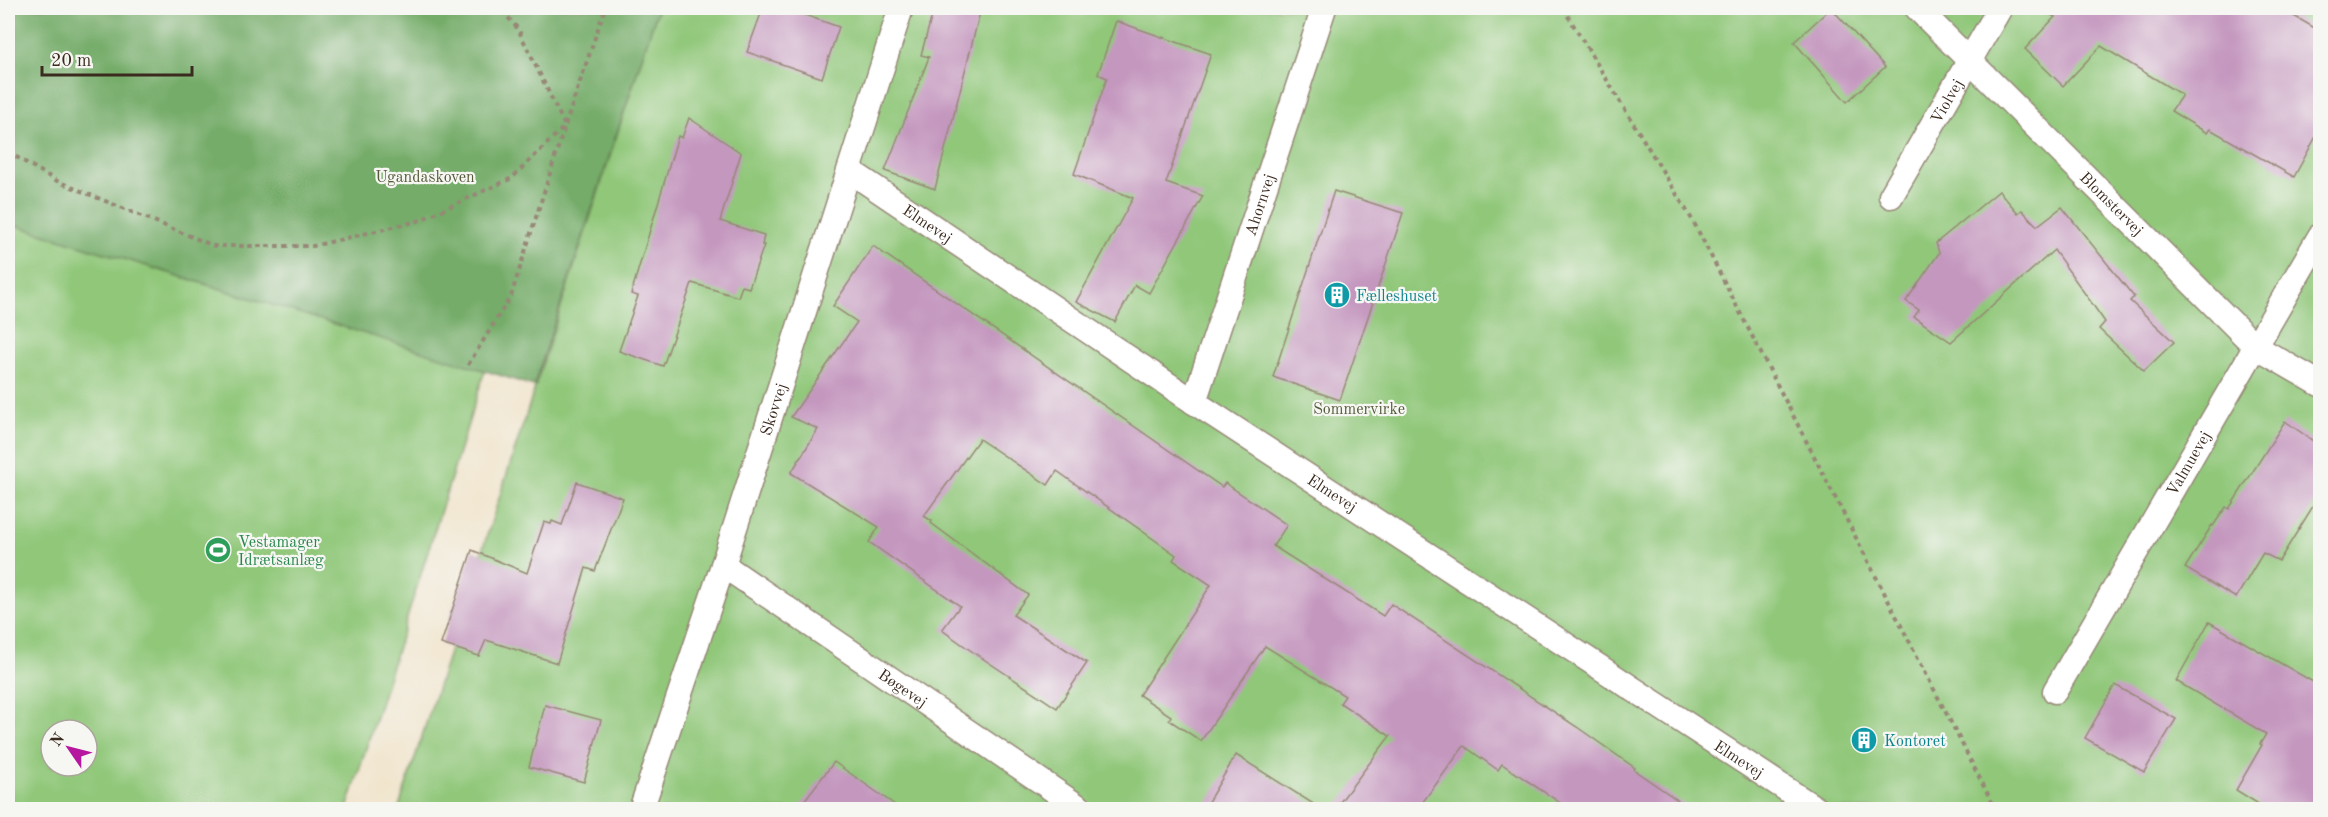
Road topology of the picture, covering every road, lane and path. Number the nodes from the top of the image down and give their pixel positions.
1 (500, 8) edge
2 (605, 8) edge
3 (901, 8) edge
4 (1324, 8) edge
5 (1563, 8) edge
6 (1917, 8) edge
7 (2000, 8) edge
8 (1970, 61) junction
9 (565, 126) junction
10 (8, 152) edge
11 (850, 171) junction
12 (1890, 196) dead end
13 (2320, 236) edge
14 (2256, 347) junction
15 (468, 365) dead end
16 (2320, 384) edge
17 (1194, 402) junction
18 (723, 565) junction
19 (2055, 691) dead end
20 (641, 810) edge
21 (1083, 810) edge
22 (1818, 810) edge
23 (1996, 810) edge

1 - 9 path
2 - 9 path
3 - 11 lane, Skovvej
4 - 17 lane, Ahornvej
5 - 23 path
6 - 8 lane, Blomstervej
7 - 8 lane, Violvej
8 - 12 lane, Violvej
8 - 14 lane, Blomstervej
9 - 10 path
9 - 15 path
11 - 17 lane, Elmevej
11 - 18 lane, Skovvej
13 - 14 lane, Valmuevej
14 - 16 lane, Blomstervej
14 - 19 lane, Valmuevej
17 - 22 lane, Elmevej
18 - 20 lane, Skovvej
18 - 21 lane, Bøgevej

